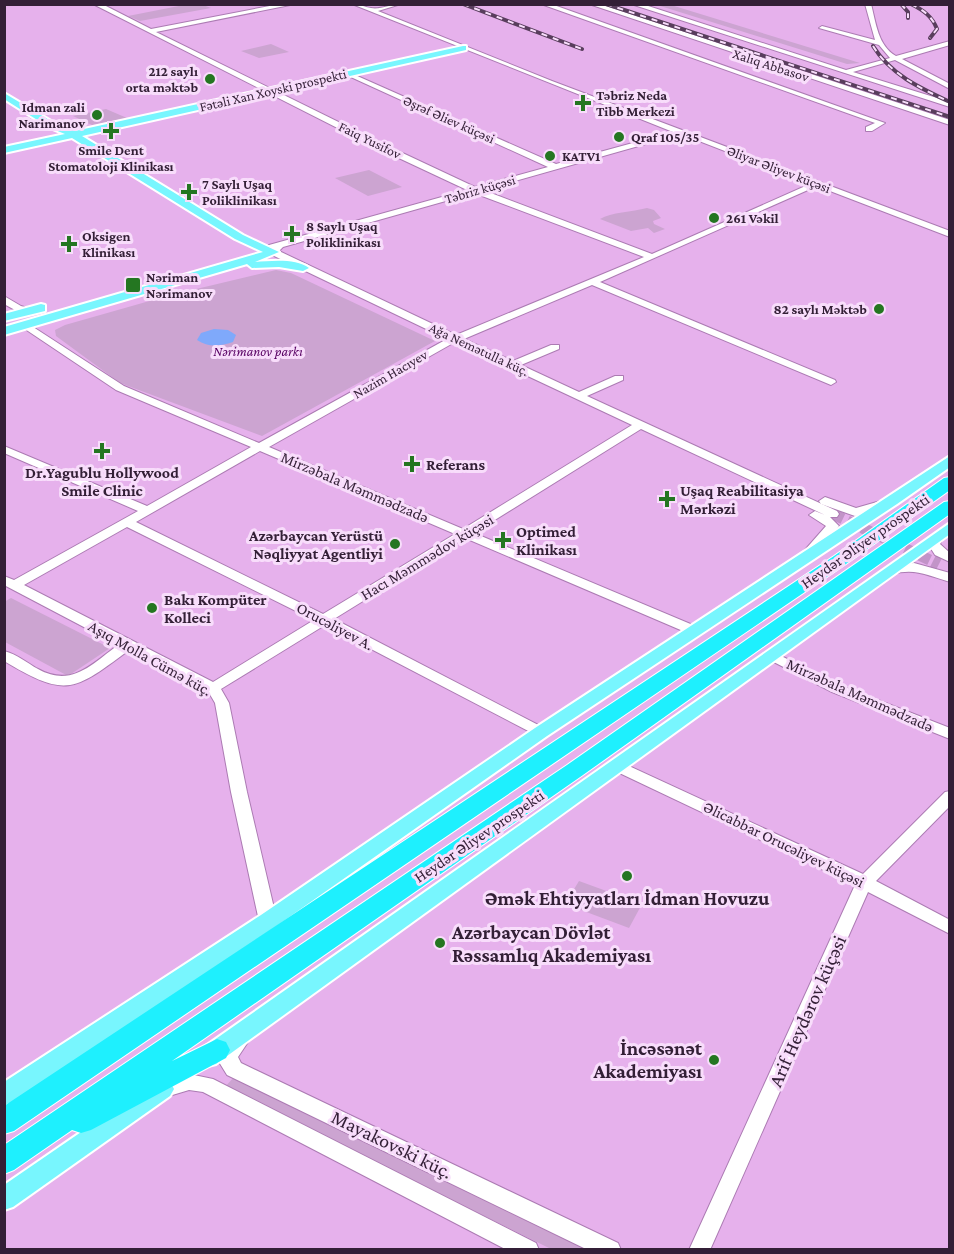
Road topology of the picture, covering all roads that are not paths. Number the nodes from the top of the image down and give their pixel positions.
1 (96, 4) edge
2 (292, 4) edge
3 (355, 4) edge
4 (398, 4) edge
5 (544, 4) edge
6 (592, 4) edge
7 (634, 4) edge
8 (648, 4) edge
9 (867, 4) edge
10 (372, 11) junction
11 (822, 28) dead end
12 (150, 31) junction
13 (950, 43) edge
14 (881, 44) junction
15 (461, 47) junction
16 (895, 58) junction
17 (851, 72) junction
18 (346, 73) junction
19 (950, 87) edge
20 (267, 90) junction
21 (4, 95) edge
22 (950, 105) edge
23 (950, 123) edge
24 (869, 129) dead end
25 (680, 132) junction
26 (67, 135) junction
27 (4, 149) edge
28 (555, 167) junction
29 (816, 184) junction
30 (476, 190) junction
31 (950, 234) edge
32 (262, 249) junction
33 (652, 257) junction
34 (303, 268) junction
35 (218, 270) junction
36 (150, 279) junction
37 (592, 282) junction
38 (162, 286) junction
39 (4, 299) edge
40 (32, 310) junction
41 (4, 318) edge
42 (24, 325) junction
43 (4, 326) edge
44 (4, 331) edge
45 (456, 338) junction
46 (555, 347) dead end
47 (513, 365) junction
48 (619, 378) dead end
49 (831, 382) dead end
50 (578, 396) junction
51 (646, 428) junction
52 (261, 447) junction
53 (4, 449) edge
54 (950, 460) edge
55 (950, 482) edge
56 (892, 501) junction
57 (950, 506) edge
58 (148, 511) junction
59 (833, 514) tunnel mouth
60 (128, 523) junction
61 (943, 532) edge
62 (464, 534) junction
63 (806, 556) junction
64 (946, 564) edge
65 (891, 570) junction
66 (950, 578) edge
67 (10, 582) edge
68 (323, 619) junction
69 (695, 631) junction
70 (128, 644) junction
71 (4, 655) edge
72 (771, 655) junction
73 (213, 688) junction
74 (540, 732) junction
75 (950, 734) edge
76 (616, 765) junction
77 (950, 796) edge
78 (864, 883) junction
79 (268, 921) junction
80 (950, 928) edge
81 (264, 1017) junction
82 (217, 1050) junction
83 (159, 1091) junction
84 (6, 1093) edge
85 (4, 1122) edge
86 (4, 1161) edge
87 (4, 1199) edge
88 (529, 1250) edge
89 (611, 1250) edge
90 (699, 1250) edge

1 - 12 street, Faiq Yusifov
2 - 12 street
3 - 10 street
4 - 10 street
5 - 24 street
6 - 23 street, Xalıq Abbasov
7 - 17 street
8 - 17 street
9 - 14 street
10 - 15 street
11 - 14 street
12 - 20 street, Faiq Yusifov
13 - 16 street
14 - 16 street
15 - 18 main road, Fətəli Xan Xoyski prospekti
15 - 25 street, Əliyar Əliyev küçəsi
16 - 17 street
16 - 19 street
17 - 22 street
18 - 20 main road, Fətəli Xan Xoyski prospekti
18 - 28 street, Əşrəf Əliev küçəsi
20 - 26 main road, Fətəli Xan Xoyski prospekti
20 - 30 street, Faiq Yusifov
21 - 26 main road
25 - 28 street, Təbriz küçəsi
25 - 29 street, Əliyar Əliyev küçəsi
26 - 27 main road, Fətəli Xan Xoyski prospekti
26 - 32 main road
28 - 30 street, Təbriz küçəsi
29 - 31 street, Əliyar Əliyev küçəsi
29 - 33 street, Nazim Hacıyev
30 - 32 street, Təbriz küçəsi
30 - 33 street, Faiq Yusifov
32 - 34 street, Ağa Nemətulla küç.
32 - 35 main road, Təbriz küçəsi
32 - 36 main road, Təbriz küçəsi
33 - 37 street, Nazim Hacıyev
34 - 35 main road
34 - 45 street, Ağa Nemətulla küç.
35 - 38 main road, Təbriz küçəsi
36 - 38 main road
36 - 40 main road, Təbriz küçəsi
37 - 45 street, Nazim Hacıyev
37 - 49 street
38 - 42 main road, Təbriz küçəsi
39 - 40 street
40 - 41 main road, Təbriz küçəsi
40 - 42 main road
42 - 43 main road
42 - 44 main road, Təbriz küçəsi
42 - 52 street, Mirzəbala Məmmədzadə
45 - 47 street, Ağa Nemətulla küç.
45 - 52 street, Nazim Hacıyev
46 - 47 street
47 - 50 street, Ağa Nemətulla küç.
48 - 50 street
50 - 51 street, Ağa Nemətulla küç.
51 - 56 street
51 - 59 street
51 - 62 street, Hacı Məmmədov küçəsi
51 - 63 street
52 - 58 street, Nazim Hacıyev
52 - 62 street, Mirzəbala Məmmədzadə
53 - 58 street
54 - 56 main road
55 - 85 highway, Heydər Əliyev prospekti
56 - 63 main road
57 - 86 highway, Heydər Əliyev prospekti
58 - 60 street, Nazim Hacıyev
60 - 67 street, Nazim Hacıyev
60 - 68 street, Orucəliyev A.
61 - 64 street
61 - 65 main road
62 - 68 street, Hacı Məmmədov küçəsi
62 - 69 street, Mirzəbala Məmmədzadə
63 - 69 main road
65 - 66 street
65 - 72 main road
67 - 70 street, Aşıq Molla Cümə küç.
68 - 73 street, Hacı Məmmədov küçəsi
68 - 74 street, Orucəliyev A.
69 - 74 main road
70 - 71 street
70 - 73 street, Aşıq Molla Cümə küç.
72 - 75 street, Mirzəbala Məmmədzadə
72 - 76 main road
73 - 79 street, Aşıq Molla Cümə küç.
74 - 79 main road
76 - 78 street, Əlicabbar Orucəliyev küçəsi
76 - 81 main road
77 - 78 street, Arif Heydərov küçəsi
78 - 80 street, Əlicabbar Orucəliyev küçəsi
78 - 90 street, Arif Heydərov küçəsi
79 - 84 main road
81 - 82 main road
81 - 89 street, Mayakovski küç.
82 - 83 main road
82 - 86 highway
83 - 87 main road
83 - 88 street, Mayakovski küç.

